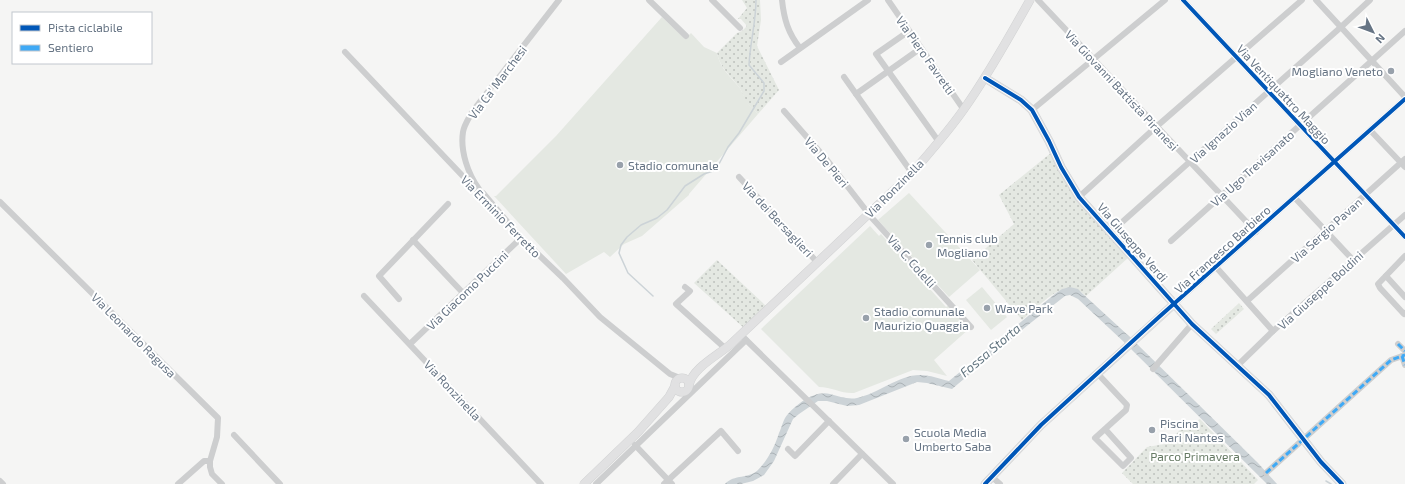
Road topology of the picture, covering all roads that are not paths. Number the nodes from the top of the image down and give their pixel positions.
1 (559, 0) edge
2 (649, 0) edge
3 (712, 0) edge
4 (782, 0) edge
5 (868, 0) edge
6 (888, 0) edge
7 (1030, 0) edge
8 (1038, 0) edge
9 (1165, 0) edge
10 (1183, 0) edge
11 (1302, 0) edge
12 (1316, 0) edge
13 (1370, 0) edge
14 (1341, 27) junction
15 (740, 28) dead end
16 (909, 31) junction
17 (1405, 31) edge
18 (686, 36) dead end
19 (800, 48) junction
20 (921, 48) junction
21 (345, 52) dead end
22 (1237, 58) junction
23 (1094, 59) junction
24 (1372, 60) junction
25 (780, 62) dead end
26 (888, 71) junction
27 (844, 77) dead end
28 (985, 78) junction
29 (1268, 91) junction
30 (856, 94) junction
31 (1405, 98) edge
32 (964, 110) junction
33 (1032, 110) junction
34 (784, 111) dead end
35 (1300, 125) junction
36 (1156, 127) junction
37 (1370, 130) junction
38 (939, 142) junction
39 (1189, 162) junction
40 (1334, 163) junction
41 (1404, 163) edge
42 (912, 173) junction
43 (739, 176) dead end
44 (483, 193) junction
45 (1365, 195) junction
46 (1079, 196) junction
47 (1222, 196) junction
48 (1295, 198) junction
49 (0, 202) edge
50 (448, 204) dead end
51 (869, 214) junction
52 (1405, 215) edge
53 (1393, 225) junction
54 (1325, 229) junction
55 (1111, 232) junction
56 (1256, 232) junction
57 (1405, 237) edge
58 (521, 238) junction
59 (413, 240) junction
60 (1171, 241) dead end
61 (1405, 256) edge
62 (1353, 260) junction
63 (818, 262) junction
64 (1216, 267) junction
65 (1386, 276) junction
66 (685, 287) dead end
67 (464, 294) junction
68 (364, 296) dead end
69 (1405, 297) edge
70 (399, 299) dead end
71 (1247, 301) junction
72 (1174, 304) junction
73 (1405, 312) edge
74 (1192, 324) junction
75 (971, 326) dead end
76 (1273, 331) junction
77 (744, 338) junction
78 (412, 342) dead end
79 (1398, 344) dead end
80 (726, 349) junction
81 (1404, 354) edge
82 (1405, 365) edge
83 (1237, 366) junction
84 (1155, 367) dead end
85 (1098, 374) junction
86 (680, 382) junction
87 (666, 400) junction
88 (829, 421) junction
89 (1105, 430) junction
90 (234, 435) dead end
91 (1304, 439) junction
92 (634, 443) junction
93 (788, 449) dead end
94 (738, 452) dead end
95 (862, 454) junction
96 (210, 461) junction
97 (1266, 472) dead end
98 (992, 477) junction
99 (0, 481) edge
100 (668, 483) edge
101 (3, 484) edge
102 (178, 484) edge
103 (222, 484) edge
104 (280, 484) edge
105 (541, 484) edge
106 (584, 484) edge
107 (596, 484) edge
108 (833, 484) edge
109 (893, 484) edge
110 (985, 484) edge
111 (1000, 484) edge
112 (1342, 484) edge

1 - 44 street, Via Ca' Marchesi
2 - 18 street
3 - 15 street
4 - 19 street
5 - 19 street
6 - 16 street, Via Piero Favretti
7 - 28 street, Via Ronzinella
8 - 23 street, Via Giovanni Battista Piranesi
9 - 23 street
10 - 22 street, Via Ventiquattro Maggio
11 - 22 street
12 - 14 street
13 - 14 street, Via Ignazio Vian
14 - 24 street
14 - 29 street, Via Ignazio Vian
16 - 20 street, Via Piero Favretti
16 - 26 street
17 - 24 street, Via Ugo Trevisanato
19 - 25 street
20 - 26 street
20 - 32 street, Via Piero Favretti
21 - 44 street, Via Erminio Ferretto
22 - 29 street, Via Ventiquattro Maggio
22 - 36 street
23 - 33 street
23 - 36 street, Via Giovanni Battista Piranesi
24 - 31 street
24 - 35 street, Via Ugo Trevisanato
26 - 30 street
26 - 38 street
27 - 30 street
28 - 32 street, Via Ronzinella
28 - 33 street, Via Giuseppe Verdi
29 - 35 street, Via Ventiquattro Maggio
29 - 39 street, Via Ignazio Vian
30 - 42 street
31 - 37 street, Via Francesco Barbiero
32 - 38 street, Via Ronzinella
33 - 46 street, Via Giuseppe Verdi
34 - 51 street, Via De Pieri
35 - 40 street, Via Ventiquattro Maggio
35 - 47 street, Via Ugo Trevisanato
36 - 39 street, Via Giovanni Battista Piranesi
36 - 46 street
37 - 40 street, Via Francesco Barbiero
37 - 41 street
38 - 42 street, Via Ronzinella
39 - 47 street, Via Giovanni Battista Piranesi
39 - 55 street, Via Ignazio Vian
40 - 45 street, Via Ventiquattro Maggio
40 - 48 street, Via Francesco Barbiero
41 - 45 street, Via Sergio Pavan
42 - 51 street, Via Ronzinella
43 - 63 street, Via dei Bersaglieri
44 - 58 street, Via Erminio Ferretto
45 - 53 street, Via Ventiquattro Maggio
45 - 54 street, Via Sergio Pavan
46 - 55 street, Via Giuseppe Verdi
47 - 56 street, Via Giovanni Battista Piranesi
47 - 60 street, Via Ugo Trevisanato
48 - 54 street
48 - 56 street, Via Francesco Barbiero
49 - 96 street, Via Leonardo Ragusa
50 - 59 street
51 - 63 street, Via Ronzinella
51 - 75 street, Via C. Colelli
52 - 53 street, Via Giuseppe Boldini
53 - 57 street, Via Ventiquattro Maggio
53 - 62 street, Via Giuseppe Boldini
54 - 62 street
54 - 71 street, Via Sergio Pavan
55 - 72 street, Via Giuseppe Verdi
56 - 64 street, Via Francesco Barbiero
58 - 67 street, Via Giacomo Puccini
58 - 86 street, Via Erminio Ferretto
59 - 67 street
59 - 70 street
61 - 65 street
62 - 76 street, Via Giuseppe Boldini
63 - 77 street, Via Ronzinella
64 - 71 street
64 - 72 street, Via Francesco Barbiero
65 - 69 street
65 - 73 street
66 - 80 street
67 - 78 street, Via Giacomo Puccini
68 - 105 street, Via Ronzinella
71 - 76 street
72 - 74 street, Via Giuseppe Verdi
72 - 85 street, Via Francesco Barbiero
74 - 83 street, Via Giuseppe Verdi
74 - 84 street
76 - 83 street, Via Giuseppe Boldini
77 - 80 street, Via Ronzinella
77 - 88 street
77 - 92 street, Via Ronzinella
79 - 81 street
80 - 86 street, Via Ronzinella
81 - 82 street
81 - 91 street
83 - 91 street, Via Giuseppe Verdi
85 - 89 street
85 - 98 street, Via Francesco Barbiero
86 - 87 street, Via Ronzinella
86 - 87 street, Via Ronzinella
87 - 92 street, Via Ronzinella
88 - 93 street
88 - 95 street
89 - 89 street
90 - 104 street
91 - 97 street
91 - 112 street, Via Giuseppe Verdi
92 - 100 street
92 - 106 street, Via Ronzinella
92 - 107 street, Via Ronzinella
94 - 100 street
95 - 108 street
95 - 109 street
96 - 102 street
96 - 103 street
98 - 110 street, Via Francesco Barbiero
98 - 111 street
99 - 101 street

